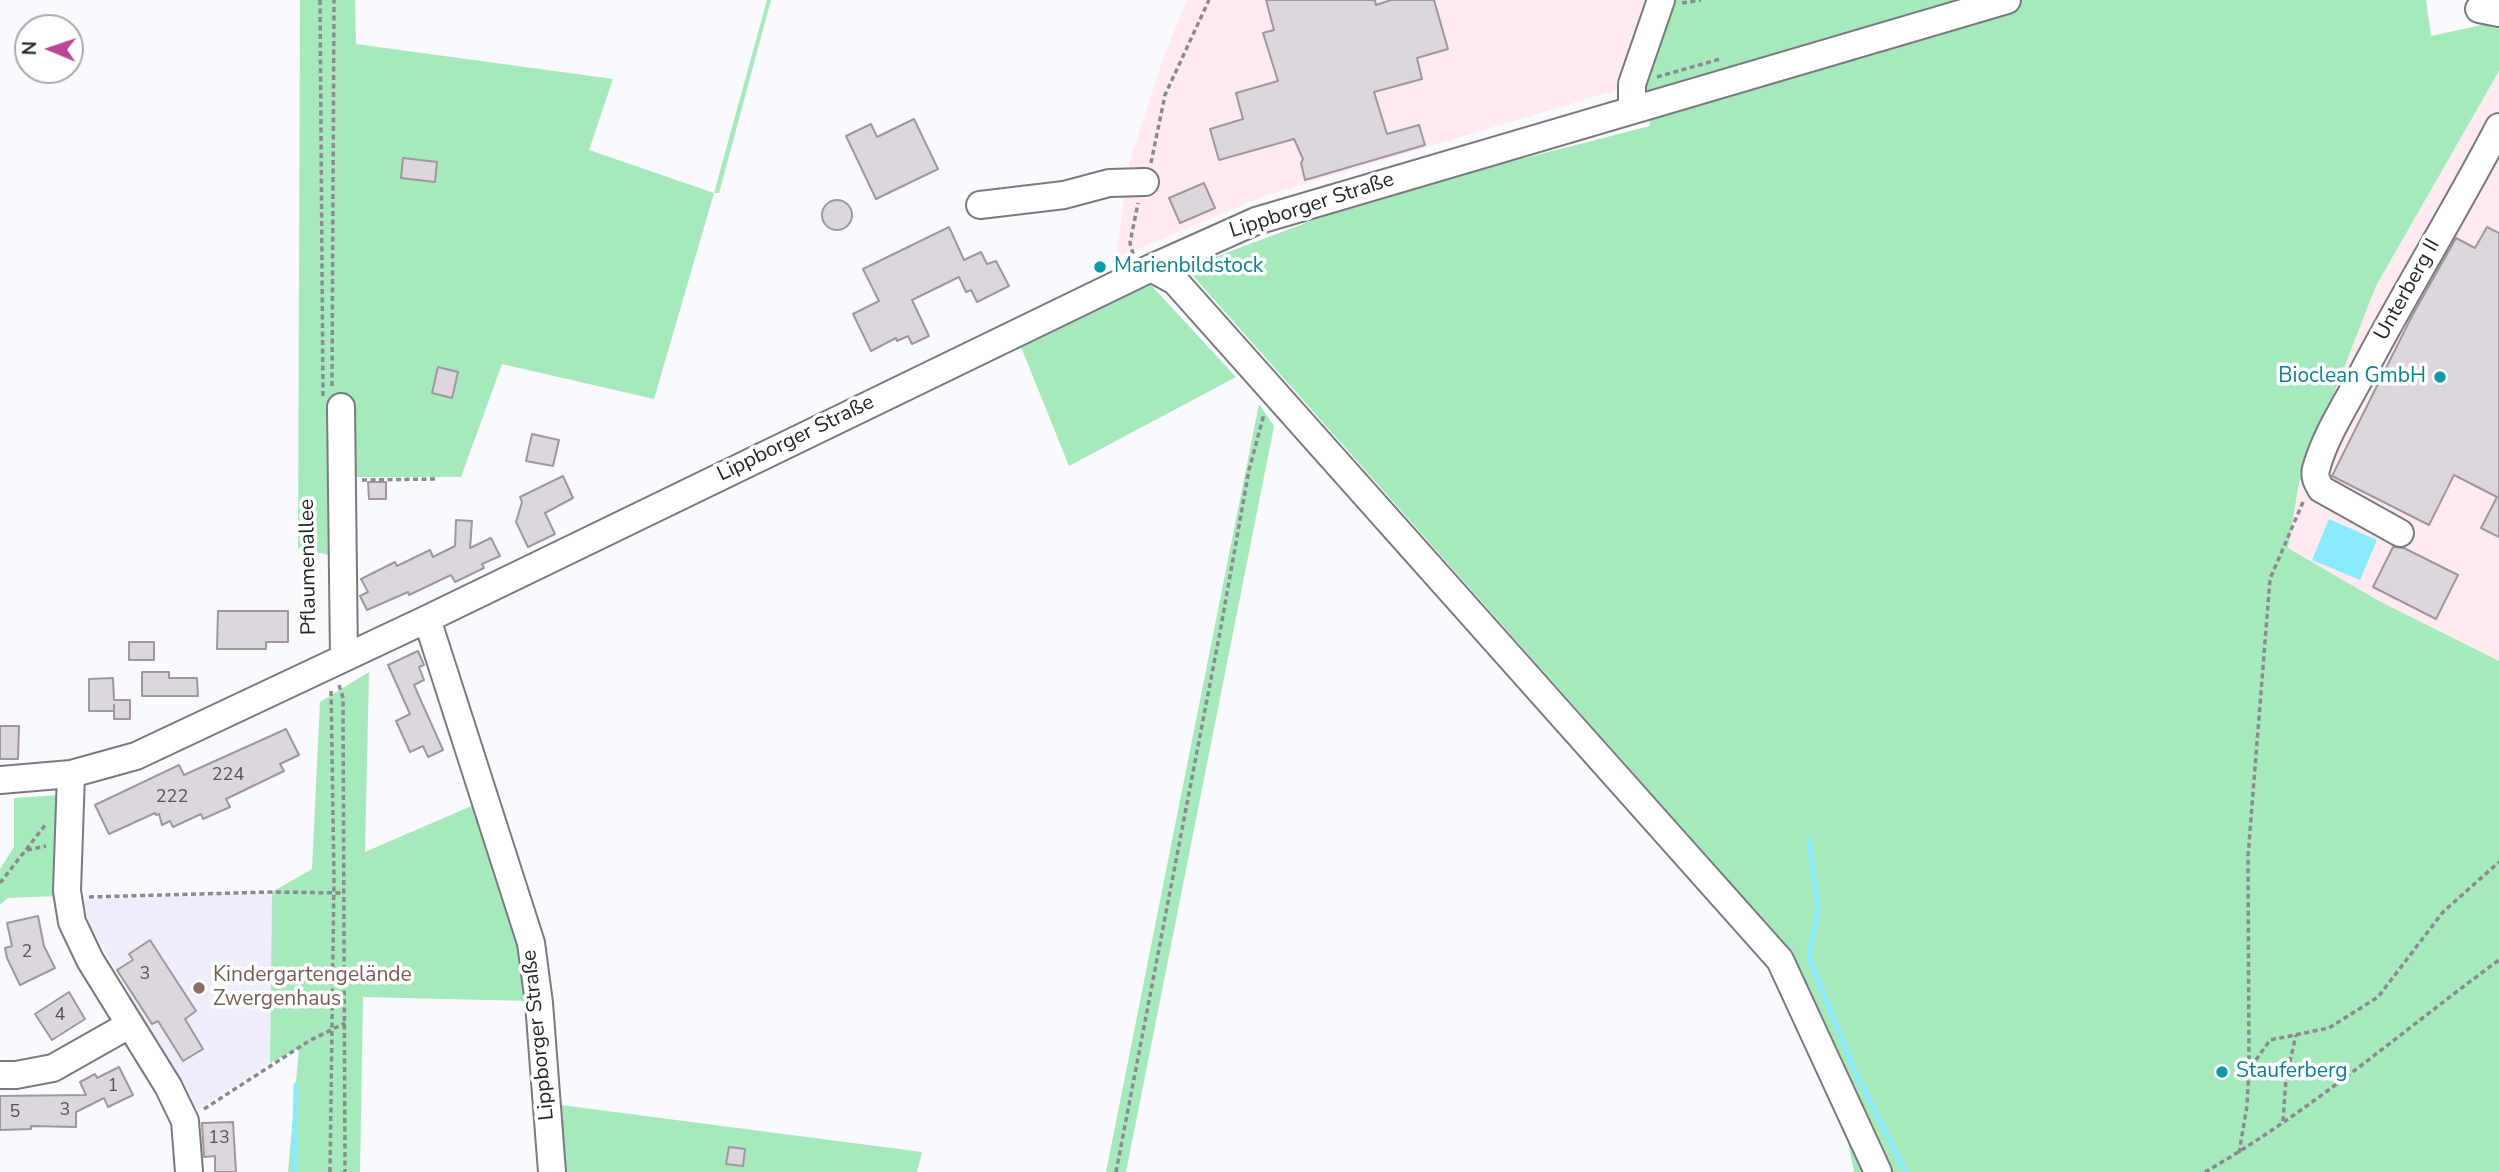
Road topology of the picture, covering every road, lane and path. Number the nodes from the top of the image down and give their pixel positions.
1 (320, 0) edge
2 (1209, 0) edge
3 (1661, 0) edge
4 (2007, 0) edge
5 (1632, 110) junction
6 (2499, 127) edge
7 (1145, 182) junction
8 (980, 205) dead end
9 (1151, 268) junction
10 (1277, 396) junction
11 (332, 406) joint
12 (2315, 471) junction
13 (342, 480) junction
14 (437, 480) dead end
15 (2400, 533) dead end
16 (427, 619) junction
17 (337, 662) junction
18 (71, 775) junction
19 (0, 780) edge
20 (46, 823) dead end
21 (2499, 862) edge
22 (0, 883) edge
23 (343, 893) junction
24 (68, 897) junction
25 (2499, 960) edge
26 (345, 1023) junction
27 (129, 1024) junction
28 (2296, 1035) junction
29 (2249, 1068) junction
30 (0, 1075) edge
31 (185, 1121) junction
32 (2283, 1121) junction
33 (2239, 1153) junction
34 (189, 1172) edge
35 (345, 1172) edge
36 (552, 1172) edge
37 (1116, 1172) edge
38 (1878, 1172) edge
39 (2205, 1172) edge

1 - 11 path
2 - 7 path
3 - 5 street
4 - 5 street, Lippborger Straße
5 - 9 street, Lippborger Straße
6 - 12 street, Unterberg II
7 - 8 street
7 - 9 path
9 - 10 street
9 - 16 street, Lippborger Straße
10 - 37 path
10 - 38 street
11 - 13 street
12 - 15 street
12 - 29 path
13 - 14 path
13 - 17 street
16 - 17 street, Lippborger Straße
16 - 36 street, Lippborger Straße
17 - 18 street, Lippborger Straße
17 - 23 path, Pflaumenallee
18 - 19 street, Lippborger Straße
18 - 24 street
20 - 22 path
21 - 28 path
23 - 24 path
23 - 26 path, Pflaumenallee
24 - 27 street
25 - 32 path
26 - 31 path
26 - 35 path, Pflaumenallee
27 - 30 street
27 - 31 street
28 - 29 path
28 - 32 path
29 - 33 path
31 - 34 street
32 - 33 path
33 - 39 path

